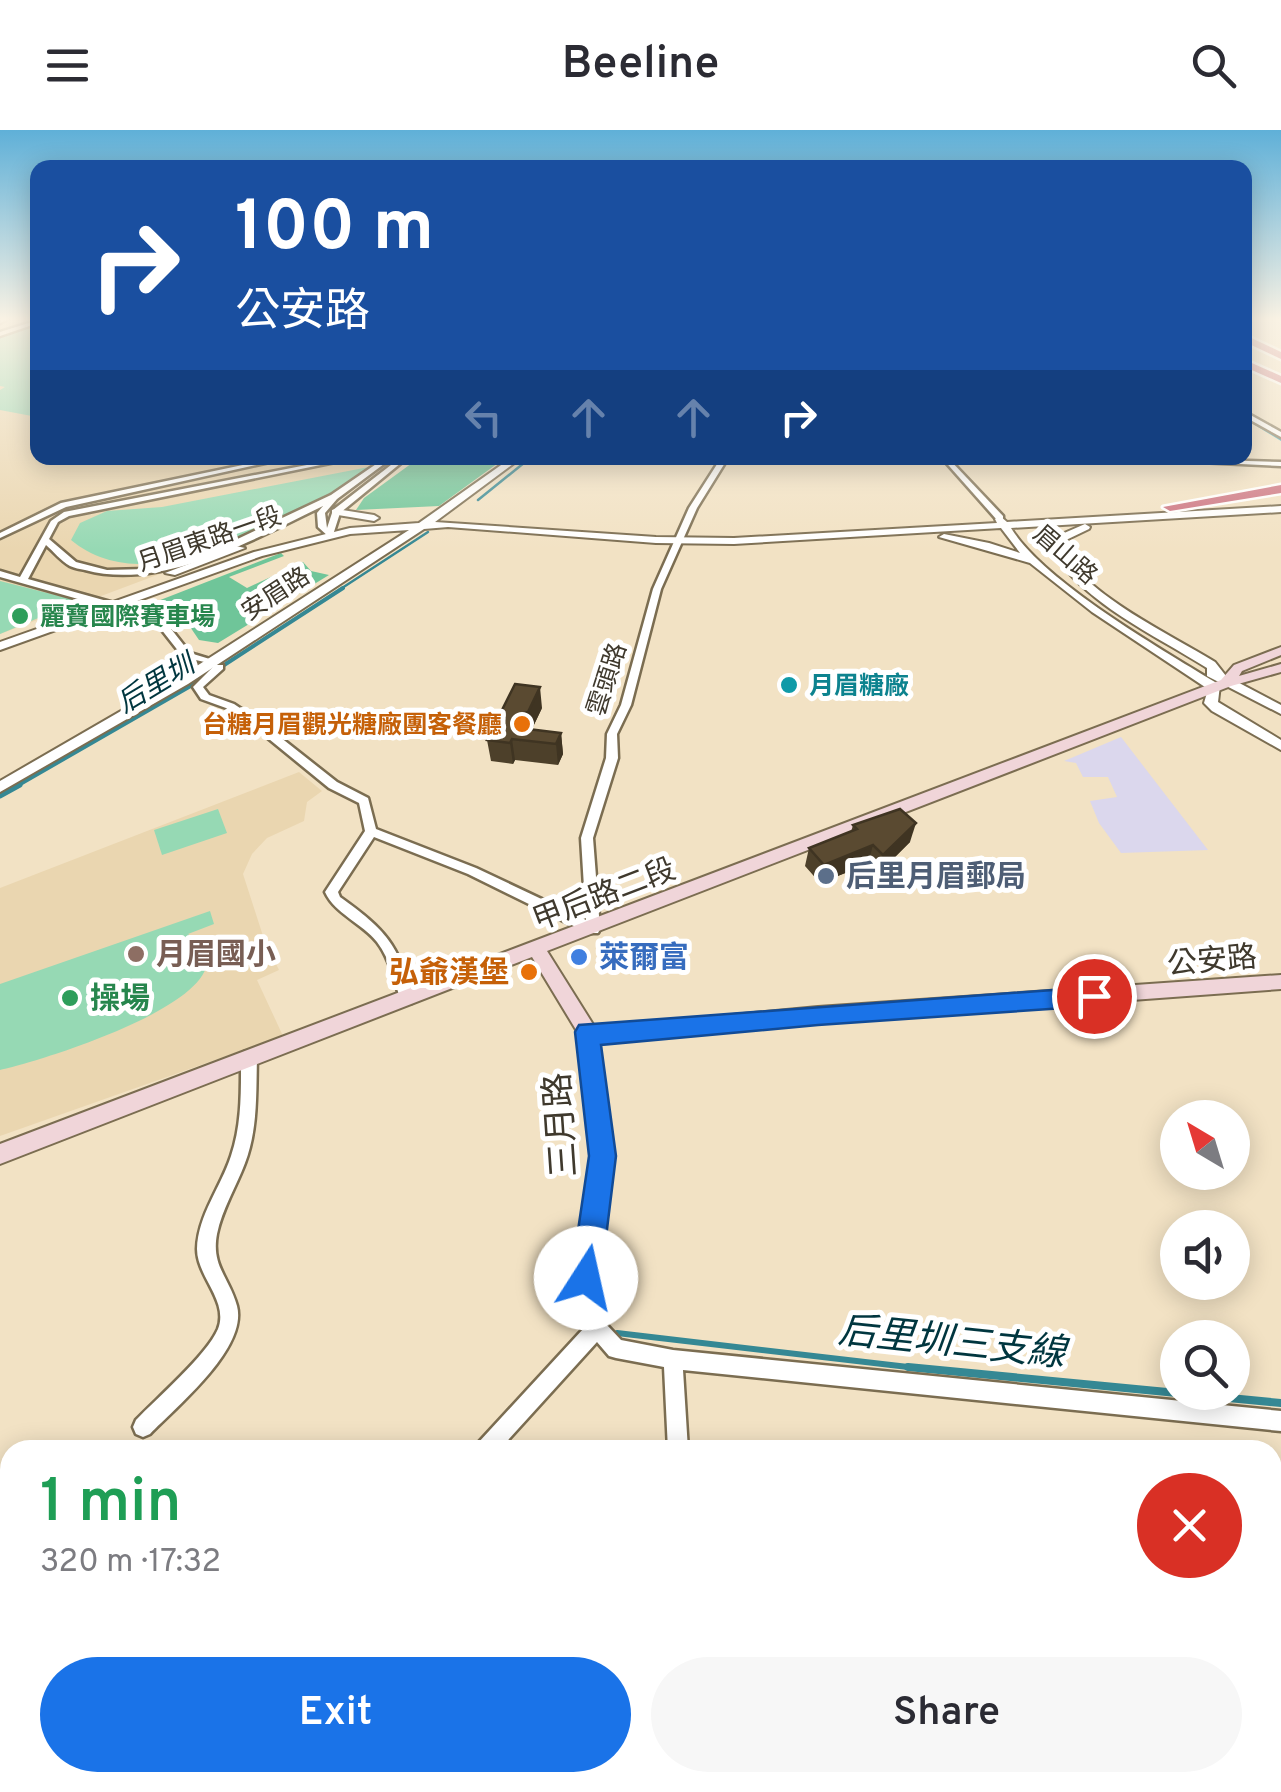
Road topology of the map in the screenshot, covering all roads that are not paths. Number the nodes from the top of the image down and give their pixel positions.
1 (1252, 418) edge
2 (1281, 434) edge
3 (1252, 463) edge
4 (1281, 464) edge
5 (251, 465) edge
6 (318, 465) edge
7 (379, 465) edge
8 (396, 465) edge
9 (506, 465) edge
10 (720, 465) edge
11 (951, 465) edge
12 (1281, 490) edge
13 (334, 497) junction
14 (1281, 500) edge
15 (1170, 507) junction
16 (1281, 508) edge
17 (439, 514) junction
18 (1109, 520) junction
19 (1001, 522) junction
20 (330, 524) junction
21 (423, 524) junction
22 (1019, 525) junction
23 (904, 532) junction
24 (0, 536) edge
25 (682, 537) junction
26 (47, 541) junction
27 (204, 560) junction
28 (1036, 562) junction
29 (0, 574) edge
30 (23, 580) junction
31 (95, 602) junction
32 (113, 606) junction
33 (0, 636) edge
34 (0, 646) edge
35 (1281, 651) edge
36 (214, 664) junction
37 (1281, 668) edge
38 (1220, 686) junction
39 (1281, 710) edge
40 (1281, 746) edge
41 (4, 784) edge
42 (371, 831) junction
43 (593, 929) junction
44 (536, 949) junction
45 (1281, 982) edge
46 (407, 998) junction
47 (588, 1032) junction
48 (249, 1057) junction
49 (0, 1154) edge
50 (598, 1328) junction
51 (673, 1359) junction
52 (1281, 1420) edge
53 (143, 1427) dead end
54 (494, 1440) edge
55 (677, 1440) edge

1 - 2 street
3 - 4 street
5 - 24 street
6 - 26 street
7 - 13 street
8 - 20 street
9 - 17 street, 安眉路
10 - 25 street, 雲頭路
11 - 19 street
12 - 15 highway
13 - 20 street
13 - 27 street
14 - 15 highway
15 - 19 street
16 - 18 street
17 - 20 street, 月眉東路一段
17 - 21 street, 安眉路
17 - 25 street, 月眉東路一段
18 - 22 street
18 - 38 street
19 - 22 street, 眉山路
19 - 23 street
19 - 25 street
19 - 28 street, 眉山路
20 - 21 street, 月眉東路一段
20 - 27 street, 月眉東路一段
20 - 32 street, 月眉東路一段
21 - 25 street
21 - 36 street, 安眉路
22 - 38 street, 眉山路
23 - 25 street
23 - 28 street
25 - 43 street, 雲頭路
26 - 27 street
26 - 30 street
27 - 31 street, 月眉東路一段
28 - 38 street, 眉山路
29 - 30 street
30 - 31 street
31 - 32 street
31 - 33 street, 月眉東路一段
32 - 34 street, 月眉東路一段
32 - 36 street
35 - 38 main road, 甲后路二段
36 - 41 street, 安眉路
36 - 42 street
37 - 38 main road, 甲后路二段
38 - 39 street, 眉山路
38 - 40 street, 眉山路
38 - 43 main road, 甲后路二段
42 - 43 street
42 - 46 street
43 - 44 main road, 甲后路二段
44 - 46 main road, 甲后路二段
44 - 47 main road
45 - 47 main road, 公安路
46 - 48 main road, 甲后路二段
47 - 50 street, 三月路
48 - 49 main road, 甲后路二段
48 - 53 street
50 - 51 street
50 - 54 street
51 - 52 street
51 - 55 street

